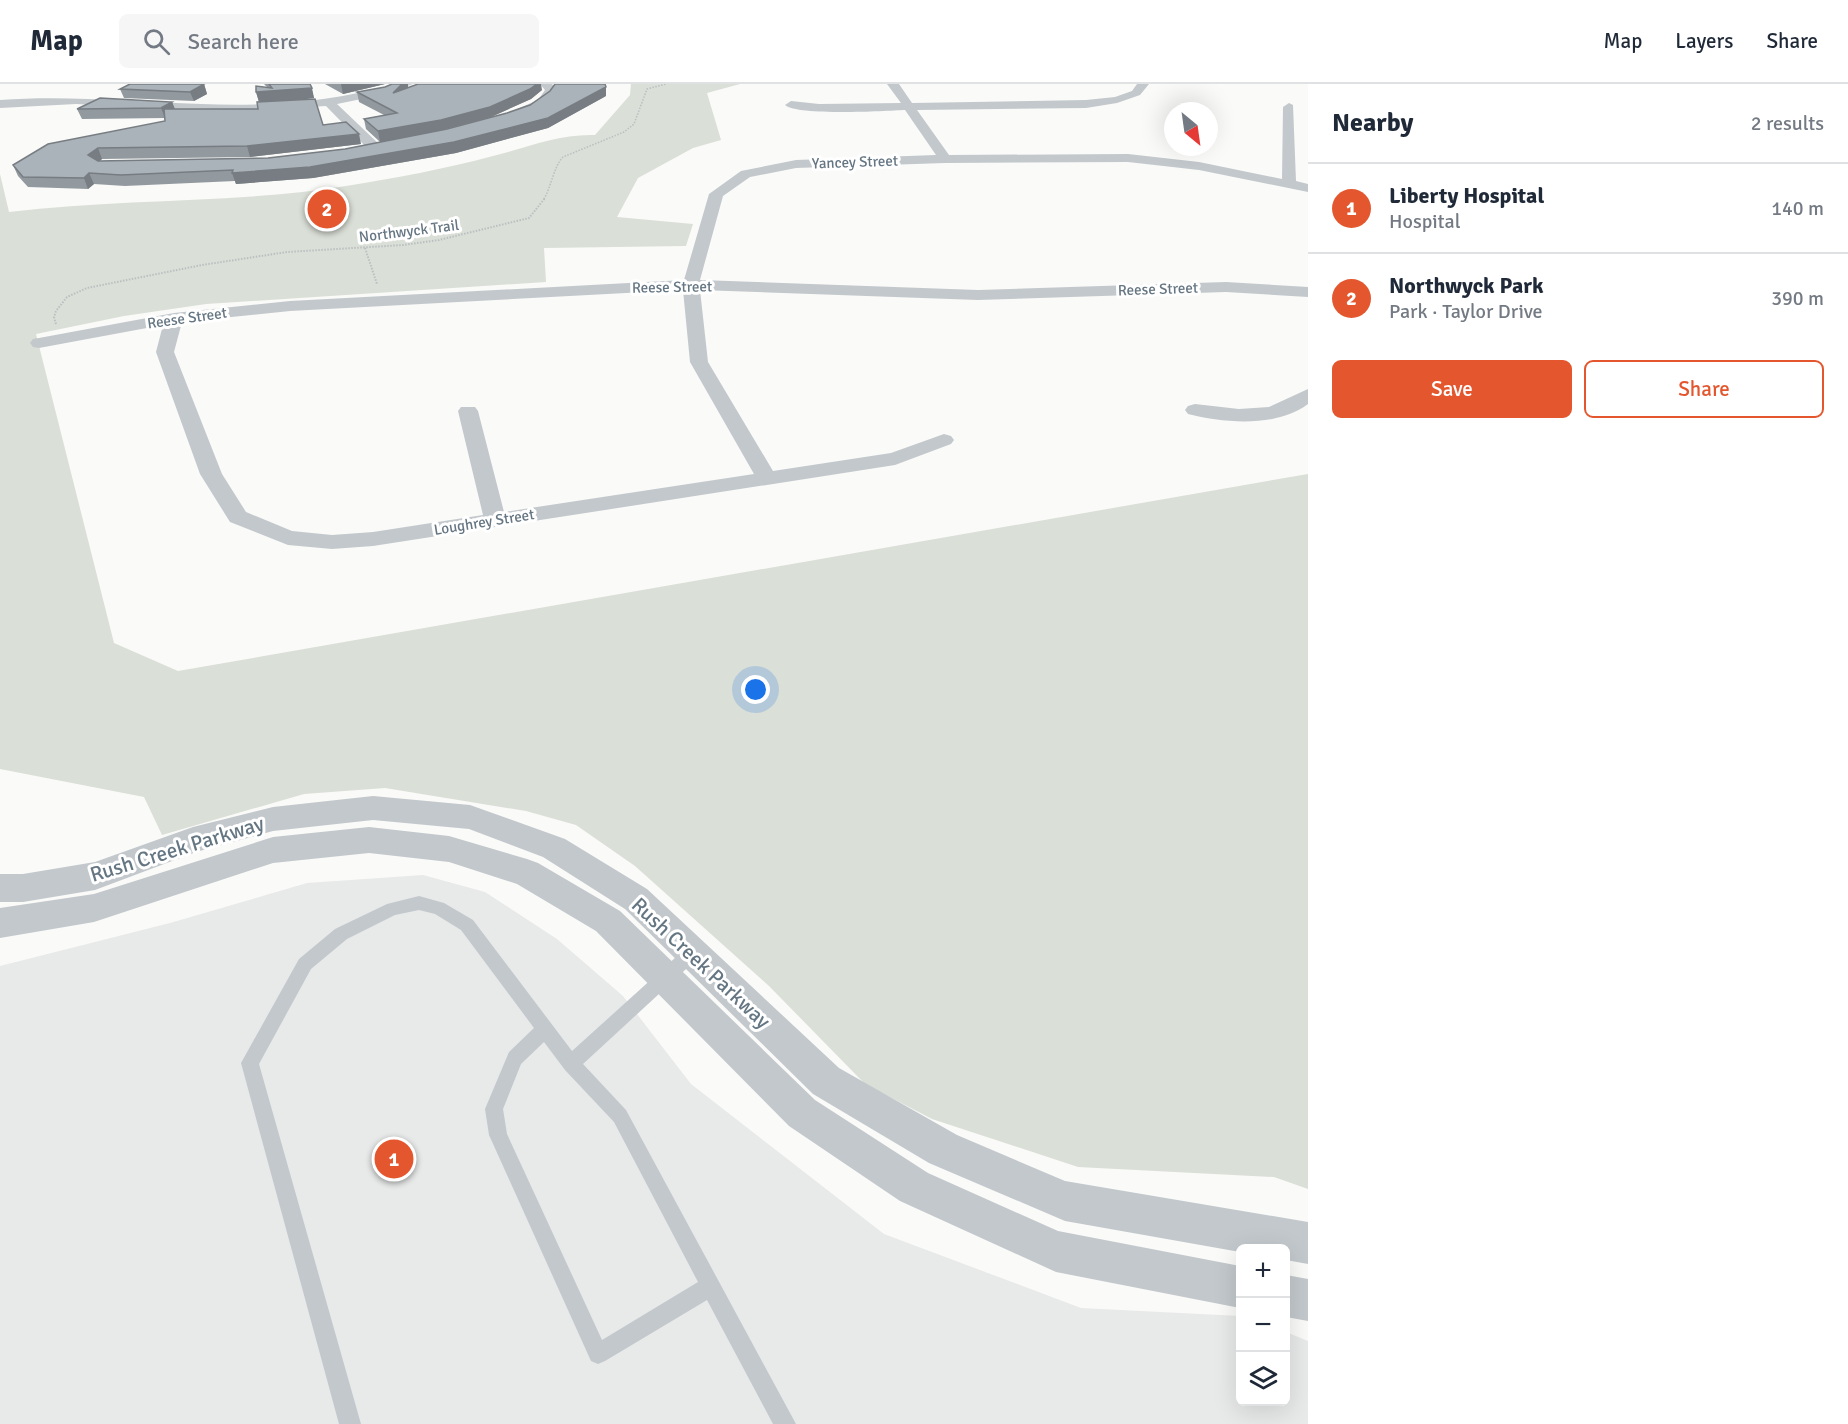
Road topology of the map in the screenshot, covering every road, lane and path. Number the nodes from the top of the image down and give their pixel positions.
1 (407, 84) edge
2 (546, 84) edge
3 (666, 84) edge
4 (893, 84) edge
5 (1143, 84) edge
6 (62, 87) dead end
7 (229, 93) dead end
8 (50, 101) junction
9 (328, 101) junction
10 (0, 104) edge
11 (791, 105) dead end
12 (909, 106) junction
13 (1289, 107) dead end
14 (214, 108) junction
15 (512, 115) edge
16 (357, 151) edge
17 (945, 159) junction
18 (1289, 185) junction
19 (1308, 188) edge
20 (365, 248) junction
21 (376, 280) dead end
22 (691, 285) junction
23 (1302, 291) edge
24 (1308, 309) edge
25 (56, 311) dead end
26 (174, 318) junction
27 (39, 343) dead end
28 (1308, 395) edge
29 (1195, 410) dead end
30 (468, 411) dead end
31 (944, 440) dead end
32 (768, 480) junction
33 (495, 520) junction
34 (0, 888) edge
35 (0, 923) edge
36 (692, 953) junction
37 (665, 979) junction
38 (545, 1029) junction
39 (571, 1064) junction
40 (1308, 1243) edge
41 (711, 1286) junction
42 (1236, 1286) edge
43 (1290, 1297) edge
44 (1308, 1300) edge
45 (350, 1424) edge
46 (785, 1424) edge

1 - 9 street
2 - 15 street
3 - 20 path, Northwyck Trail
4 - 12 street
5 - 12 street
6 - 8 street
7 - 14 street
8 - 10 street
8 - 14 street
9 - 14 street
9 - 16 street
11 - 12 street
12 - 17 street
13 - 18 street
17 - 18 street, Yancey Street
17 - 22 street, Yancey Street
18 - 19 street, Yancey Street
20 - 21 path
20 - 25 path, Northwyck Trail
22 - 23 street, Reese Street
22 - 26 street, Reese Street
22 - 32 street, Yancey Street
23 - 24 street
26 - 27 street, Reese Street
26 - 33 street, Loughrey Street
28 - 29 street
30 - 33 street
31 - 32 street, Loughrey Street
32 - 33 street, Loughrey Street
34 - 36 street, Rush Creek Parkway
35 - 37 street, Rush Creek Parkway
36 - 37 lane
36 - 40 street, Rush Creek Parkway
37 - 39 lane
37 - 42 street, Rush Creek Parkway
38 - 39 lane
38 - 41 lane
38 - 45 lane
39 - 41 lane
41 - 46 lane
43 - 44 street

